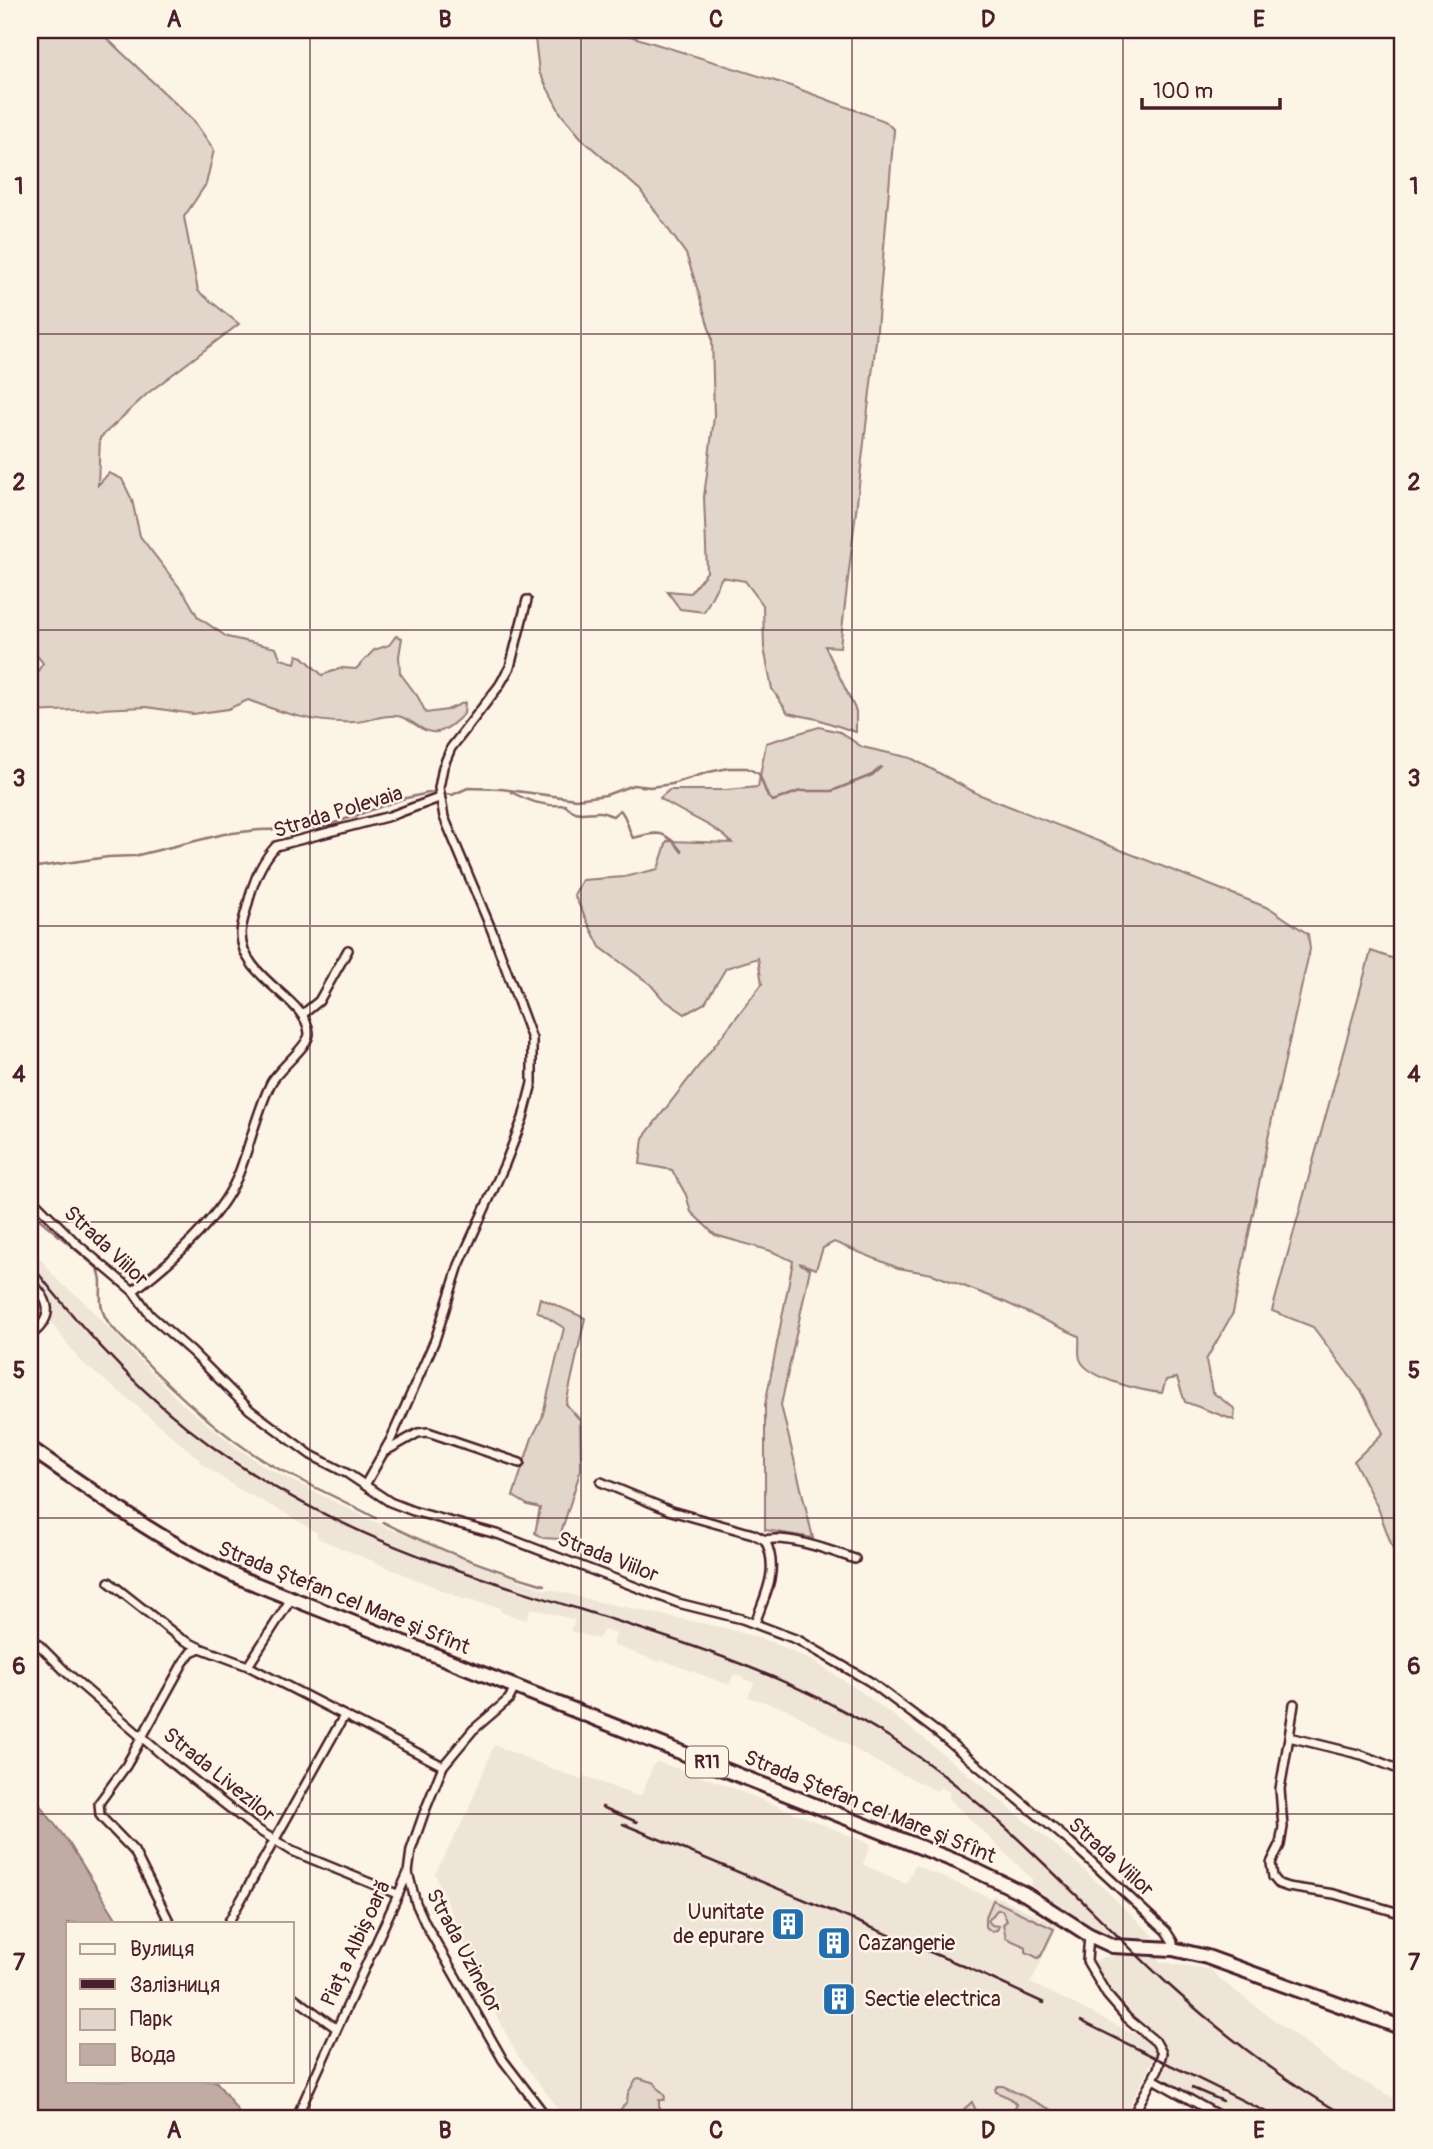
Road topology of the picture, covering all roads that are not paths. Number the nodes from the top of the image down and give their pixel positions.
1 (527, 600) dead end
2 (439, 798) junction
3 (348, 950) dead end
4 (303, 1014) junction
5 (30, 1197) edge
6 (30, 1281) edge
7 (133, 1292) junction
8 (30, 1336) edge
9 (30, 1448) edge
10 (383, 1452) junction
11 (520, 1463) dead end
12 (601, 1482) dead end
13 (365, 1485) junction
14 (765, 1540) junction
15 (855, 1559) dead end
16 (109, 1582) dead end
17 (291, 1599) junction
18 (755, 1623) junction
19 (30, 1636) edge
20 (200, 1648) junction
21 (248, 1666) junction
22 (515, 1687) junction
23 (1294, 1704) dead end
24 (344, 1716) junction
25 (142, 1735) junction
26 (1289, 1737) junction
27 (443, 1766) junction
28 (1403, 1771) edge
29 (275, 1841) junction
30 (408, 1873) junction
31 (397, 1894) junction
32 (1403, 1914) edge
33 (170, 1922) edge
34 (229, 1922) edge
35 (1089, 1935) junction
36 (1173, 1950) junction
37 (294, 1997) edge
38 (336, 2028) junction
39 (1403, 2028) edge
40 (1153, 2079) junction
41 (298, 2114) dead end
42 (548, 2119) edge
43 (1131, 2119) edge
44 (1225, 2119) edge

1 - 2 street
2 - 4 street, Strada Polevaia
2 - 10 street
3 - 4 street
4 - 7 street
5 - 7 street, Strada Viilor
6 - 8 street
7 - 13 street, Strada Viilor
9 - 17 main road, Strada Ştefan cel Mare şi Sfînt / R11
10 - 11 street
10 - 13 street
12 - 14 street
13 - 18 street, Strada Viilor
14 - 15 street
14 - 18 street
16 - 20 street
17 - 21 street
17 - 22 main road, Strada Ştefan cel Mare şi Sfînt / R11
18 - 36 street, Strada Viilor
19 - 25 street, Strada Livezilor
20 - 21 street
20 - 25 street
21 - 24 street
22 - 27 street, Strada Uzinelor
22 - 35 main road, Strada Ştefan cel Mare şi Sfînt / R11
23 - 26 street
24 - 27 street
24 - 29 street
25 - 29 street, Strada Livezilor
25 - 33 street, Strada Livezilor
26 - 28 street
26 - 32 street
27 - 30 street, Strada Uzinelor
29 - 31 street, Strada Livezilor
29 - 34 street, Strada Livezilor
30 - 31 street, Piața Albișoară
30 - 42 street, Strada Uzinelor
31 - 38 street, Piața Albișoară
35 - 36 main road, Strada Ştefan cel Mare şi Sfînt / R11
35 - 40 street
36 - 39 main road, Strada Ştefan cel Mare şi Sfînt / R11
37 - 38 street, Piața Albișoară
38 - 41 street, Piața Albișoară
40 - 43 street
40 - 44 street

